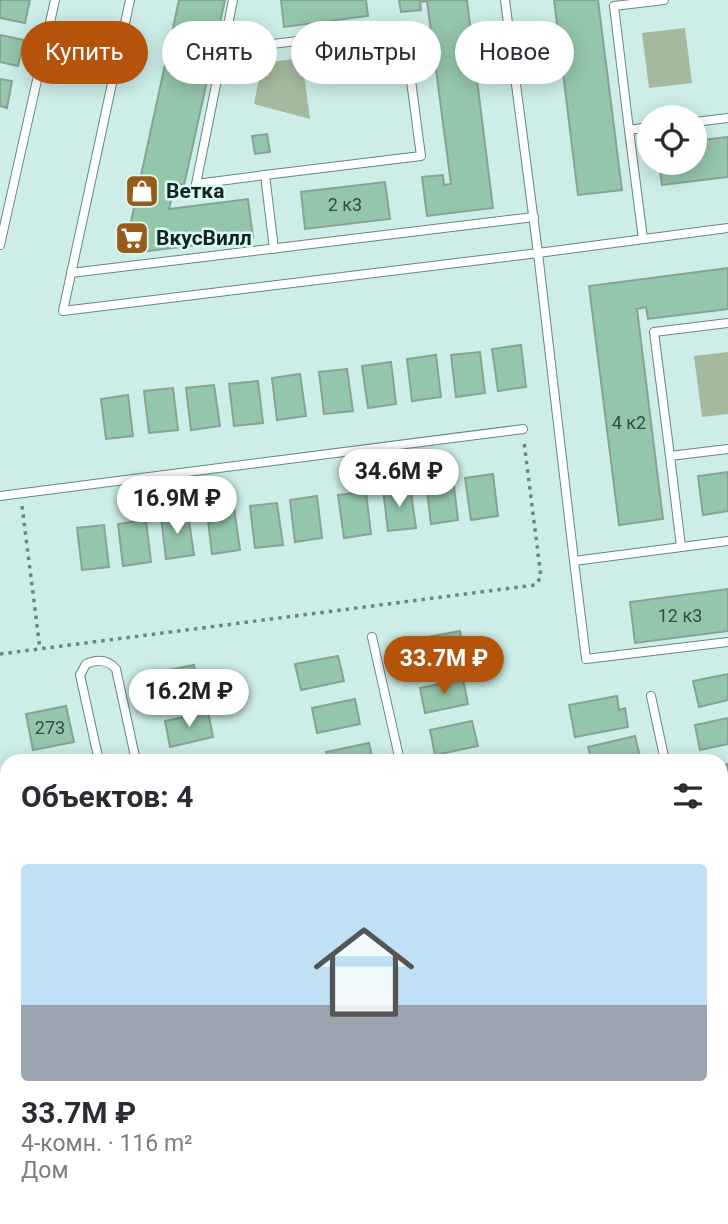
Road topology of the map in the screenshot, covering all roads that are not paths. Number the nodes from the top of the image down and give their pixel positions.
1 (55, 0) edge
2 (130, 0) edge
3 (233, 0) edge
4 (505, 0) edge
5 (664, 0) edge
6 (229, 21) edge
7 (277, 43) edge
8 (216, 84) edge
9 (728, 118) edge
10 (707, 121) edge
11 (637, 129) edge
12 (629, 130) junction
13 (265, 175) junction
14 (534, 217) junction
15 (728, 228) edge
16 (643, 239) junction
17 (0, 245) edge
18 (274, 248) junction
19 (538, 253) junction
20 (71, 274) junction
21 (728, 323) edge
22 (523, 429) road end
23 (728, 449) edge
24 (670, 456) junction
25 (0, 496) edge
26 (728, 541) edge
27 (681, 547) junction
28 (574, 561) junction
29 (372, 637) dead end
30 (728, 642) edge
31 (651, 696) dead end
32 (97, 754) edge
33 (134, 754) edge
34 (398, 754) edge
35 (663, 754) edge

1 - 17 lane
2 - 20 lane
3 - 6 lane
4 - 14 lane
5 - 12 lane
7 - 13 lane
8 - 13 lane
9 - 10 lane
11 - 12 lane
12 - 16 lane
13 - 18 lane
14 - 18 lane
14 - 19 lane
15 - 16 lane
16 - 19 lane
18 - 20 lane
19 - 20 lane
19 - 28 lane
21 - 24 lane
22 - 25 lane
23 - 24 lane
24 - 27 lane
26 - 27 lane
27 - 28 lane
28 - 30 lane
29 - 34 lane
31 - 35 lane
32 - 33 lane

